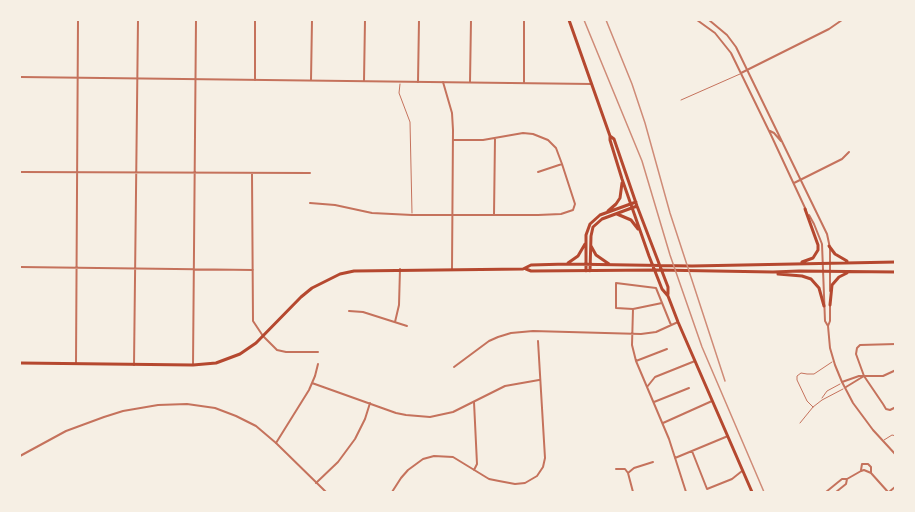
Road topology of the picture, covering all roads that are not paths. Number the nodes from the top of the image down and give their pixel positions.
1 (20, 20) edge
2 (78, 20) edge
3 (138, 20) edge
4 (196, 20) edge
5 (255, 20) edge
6 (312, 20) edge
7 (364, 20) edge
8 (418, 20) edge
9 (471, 20) edge
10 (524, 20) edge
11 (569, 20) edge
12 (697, 20) edge
13 (705, 20) edge
14 (709, 20) edge
15 (842, 20) edge
16 (702, 23) junction
17 (747, 70) junction
18 (741, 73) junction
19 (20, 77) edge
20 (78, 78) junction
21 (137, 78) junction
22 (196, 79) junction
23 (255, 80) junction
24 (310, 80) junction
25 (364, 81) junction
26 (400, 81) junction
27 (418, 82) junction
28 (443, 82) junction
29 (470, 82) junction
30 (524, 83) junction
31 (592, 84) junction
32 (20, 90) edge
33 (681, 100) dead end
34 (769, 131) junction
35 (610, 136) junction
36 (495, 138) junction
37 (453, 140) junction
38 (785, 146) junction
39 (849, 152) dead end
40 (562, 164) junction
41 (20, 172) edge
42 (538, 172) dead end
43 (77, 173) junction
44 (136, 173) junction
45 (195, 173) junction
46 (252, 174) junction
47 (310, 174) dead end
48 (622, 179) junction
49 (801, 180) junction
50 (793, 183) junction
51 (310, 203) dead end
52 (637, 204) junction
53 (631, 206) junction
54 (805, 209) junction
55 (607, 212) junction
56 (453, 214) junction
57 (615, 214) junction
58 (412, 215) junction
59 (494, 215) junction
60 (588, 242) junction
61 (646, 246) junction
62 (829, 246) junction
63 (851, 262) junction
64 (896, 262) edge
65 (798, 263) junction
66 (567, 264) junction
67 (588, 264) junction
68 (823, 264) junction
69 (830, 264) junction
70 (610, 265) junction
71 (20, 267) edge
72 (76, 268) junction
73 (525, 268) junction
74 (134, 269) junction
75 (194, 269) junction
76 (400, 269) junction
77 (253, 270) junction
78 (453, 270) junction
79 (588, 271) junction
80 (773, 272) junction
81 (823, 272) junction
82 (830, 272) junction
83 (896, 272) edge
84 (850, 273) junction
85 (668, 296) junction
86 (662, 303) junction
87 (830, 305) junction
88 (824, 306) junction
89 (633, 309) junction
90 (349, 311) dead end
91 (395, 322) junction
92 (678, 322) junction
93 (407, 326) dead end
94 (671, 326) junction
95 (828, 326) junction
96 (632, 333) junction
97 (263, 336) junction
98 (538, 341) dead end
99 (896, 344) edge
100 (667, 349) dead end
101 (318, 352) dead end
102 (695, 361) junction
103 (834, 361) junction
104 (636, 362) junction
105 (20, 363) edge
106 (76, 363) junction
107 (134, 364) junction
108 (318, 364) dead end
109 (193, 365) junction
110 (454, 367) dead end
111 (896, 370) edge
112 (864, 376) junction
113 (540, 380) junction
114 (312, 382) junction
115 (842, 382) junction
116 (647, 387) junction
117 (689, 388) dead end
118 (845, 388) junction
119 (822, 400) junction
120 (712, 401) junction
121 (474, 402) junction
122 (654, 402) junction
123 (370, 403) junction
124 (813, 407) junction
125 (896, 407) edge
126 (662, 423) junction
127 (800, 423) dead end
128 (728, 436) junction
129 (896, 436) edge
130 (882, 441) junction
131 (276, 443) junction
132 (692, 450) junction
133 (896, 455) edge
134 (20, 456) edge
135 (674, 458) junction
136 (653, 462) dead end
137 (616, 469) dead end
138 (474, 470) junction
139 (742, 470) junction
140 (861, 471) junction
141 (628, 473) junction
142 (871, 473) junction
143 (847, 479) junction
144 (316, 483) junction
145 (895, 486) edge
146 (326, 492) edge
147 (392, 492) edge
148 (633, 492) edge
149 (686, 492) edge
150 (752, 492) edge
151 (826, 492) edge
152 (836, 492) edge
153 (888, 492) edge

1 - 19 street
2 - 20 street
3 - 21 street
4 - 22 street
5 - 23 street
6 - 24 street
7 - 25 street
8 - 27 street
9 - 29 street
10 - 30 street
11 - 31 main road
12 - 16 street
13 - 16 street
14 - 17 street
15 - 17 street
16 - 18 street
17 - 18 street
17 - 38 street
18 - 33 lane
18 - 34 street
19 - 20 street
19 - 32 street
20 - 21 street
20 - 43 street
21 - 22 street
21 - 44 street
22 - 23 street
22 - 45 street
23 - 24 street
24 - 25 street
25 - 26 street
26 - 27 street
26 - 58 lane
27 - 28 street
28 - 29 street
28 - 37 street
29 - 30 street
30 - 31 street
31 - 35 main road
34 - 38 street
34 - 50 street
35 - 48 main road
35 - 52 main road
36 - 37 street
36 - 40 street
36 - 59 street
37 - 56 street
38 - 49 street
39 - 49 street
40 - 42 street
40 - 59 street
41 - 43 street
43 - 44 street
43 - 72 street
44 - 45 street
44 - 74 street
45 - 46 street
45 - 75 street
46 - 47 street
46 - 77 street
48 - 53 main road
48 - 55 main road
49 - 50 street
49 - 62 street
50 - 54 street
51 - 58 street
52 - 53 main road
52 - 85 main road
53 - 55 main road
53 - 57 main road
53 - 61 main road
54 - 65 main road
54 - 68 street
55 - 60 main road
56 - 58 street
56 - 59 street
56 - 78 street
57 - 60 main road
57 - 61 main road
60 - 66 main road
60 - 67 main road
60 - 70 main road
61 - 85 main road
62 - 63 main road
62 - 69 street
63 - 64 main road
63 - 69 main road
65 - 68 main road
65 - 70 main road
66 - 67 main road
66 - 73 main road
67 - 70 main road
67 - 79 main road
68 - 69 main road
68 - 81 street
69 - 82 street
71 - 72 street
72 - 74 street
72 - 106 street
73 - 78 main road
73 - 79 main road
74 - 75 street
74 - 107 street
75 - 77 street
75 - 109 street
76 - 78 main road
76 - 91 street
76 - 97 main road
77 - 97 street
79 - 80 main road
80 - 81 main road
80 - 88 main road
81 - 82 main road
81 - 88 street
82 - 84 main road
82 - 87 street
83 - 84 main road
84 - 87 main road
85 - 92 main road
86 - 89 street
86 - 89 street
86 - 94 street
87 - 95 street
88 - 95 street
89 - 96 street
90 - 91 street
91 - 93 street
92 - 94 street
92 - 102 main road
94 - 96 street
95 - 103 street
96 - 104 street
96 - 110 street
97 - 101 street
97 - 109 main road
98 - 113 street
99 - 112 street
100 - 104 street
102 - 116 street
102 - 120 main road
103 - 115 street
103 - 124 lane
104 - 116 street
105 - 106 main road
106 - 107 main road
107 - 109 main road
108 - 114 street
111 - 112 street
112 - 115 street
112 - 118 street
112 - 125 street
113 - 121 street
113 - 138 street
114 - 123 street
114 - 131 street
115 - 118 street
115 - 119 lane
116 - 122 street
117 - 122 street
118 - 119 lane
118 - 130 street
119 - 124 lane
120 - 126 street
120 - 128 main road
121 - 123 street
121 - 138 street
122 - 126 street
123 - 144 street
124 - 127 lane
126 - 135 street
128 - 132 street
128 - 139 main road
129 - 130 lane
130 - 133 street
131 - 134 street
131 - 144 street
132 - 135 street
132 - 139 street
135 - 149 street
136 - 141 street
137 - 141 street
138 - 147 street
139 - 150 main road
140 - 142 street
140 - 142 street
140 - 143 street
141 - 148 street
142 - 153 street
143 - 151 street
143 - 152 street
144 - 146 street
145 - 153 street

